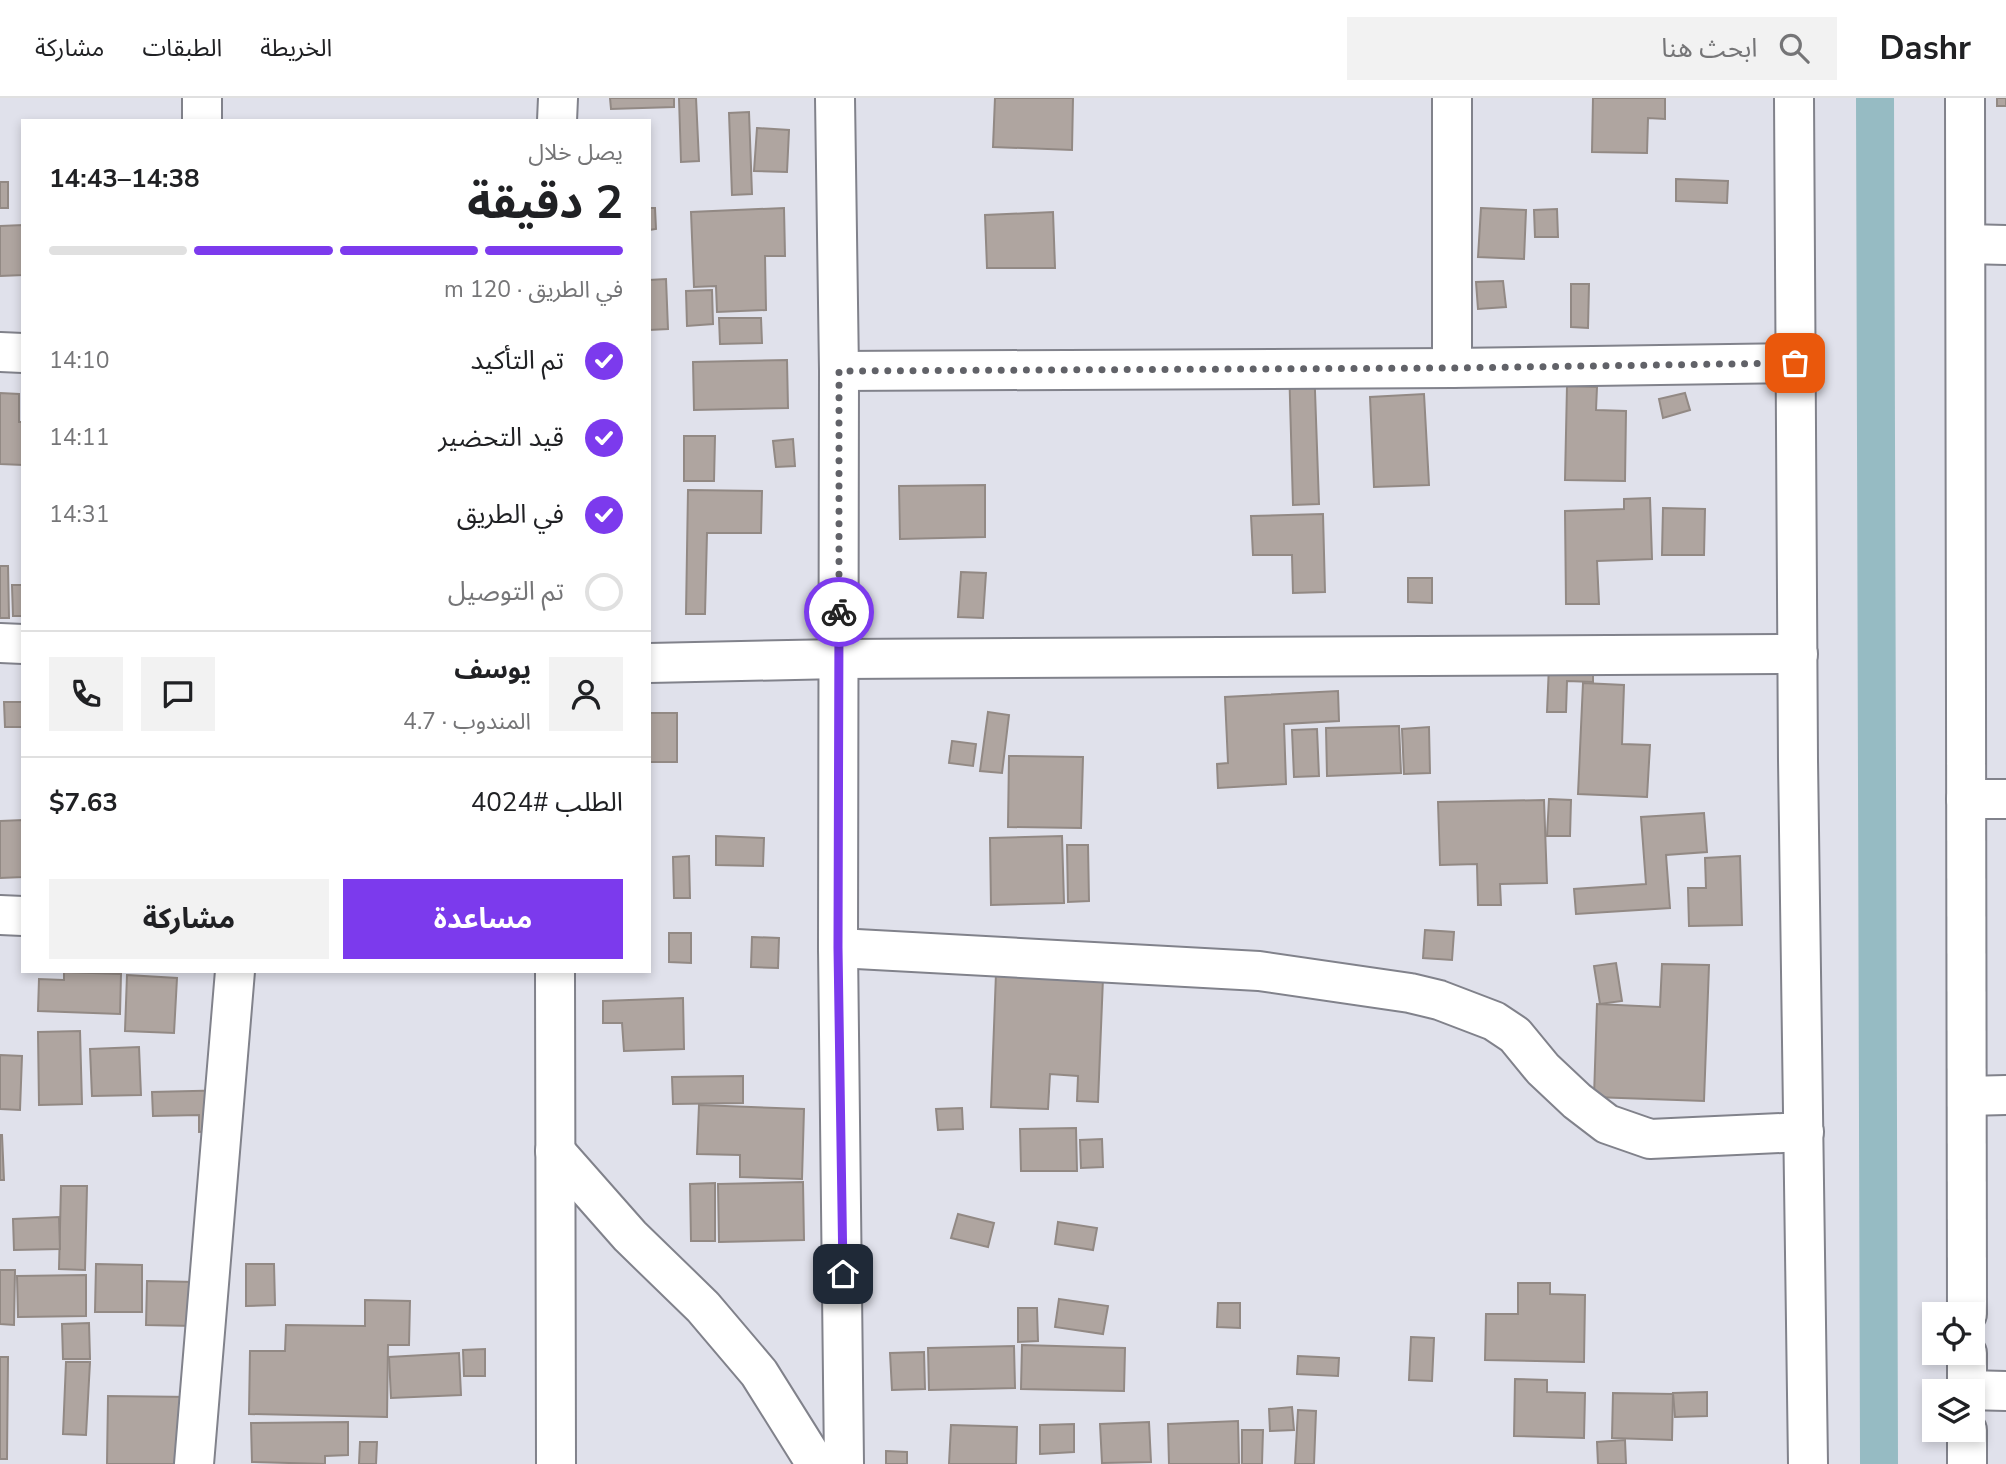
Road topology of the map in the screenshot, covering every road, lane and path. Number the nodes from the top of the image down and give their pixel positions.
1 (202, 98) edge
2 (558, 98) edge
3 (835, 98) edge
4 (1452, 98) edge
5 (1794, 98) edge
6 (1965, 98) edge
7 (202, 119) edge
8 (557, 119) edge
9 (1966, 244) junction
10 (2006, 245) edge
11 (0, 352) edge
12 (21, 353) edge
13 (1795, 363) junction
14 (1452, 368) junction
15 (839, 371) junction
16 (0, 643) edge
17 (21, 644) edge
18 (1798, 654) junction
19 (839, 659) junction
20 (651, 663) edge
21 (1966, 799) junction
22 (2006, 799) edge
23 (0, 915) edge
24 (21, 916) edge
25 (838, 948) junction
26 (235, 973) edge
27 (555, 973) edge
28 (2006, 1095) edge
29 (1966, 1096) junction
30 (1804, 1132) junction
31 (555, 1150) junction
32 (1967, 1302) edge
33 (1985, 1391) edge
34 (2006, 1391) edge
35 (1967, 1442) edge
36 (194, 1464) edge
37 (556, 1464) edge
38 (816, 1464) edge
39 (844, 1464) edge
40 (1808, 1464) edge
41 (1967, 1464) edge

1 - 7 street
2 - 8 street
3 - 15 street
4 - 14 street
5 - 13 street
6 - 9 street
9 - 10 street
9 - 21 street
11 - 12 street
13 - 14 street
13 - 18 street
14 - 15 street
15 - 19 street
16 - 17 street
18 - 19 street
18 - 30 street
19 - 20 street
19 - 25 street
21 - 22 street
21 - 29 street
23 - 24 street
25 - 30 street
25 - 39 street
26 - 36 street
27 - 31 street
28 - 29 street
29 - 32 street
30 - 40 street
31 - 37 street
31 - 38 street
33 - 34 street
35 - 41 street

